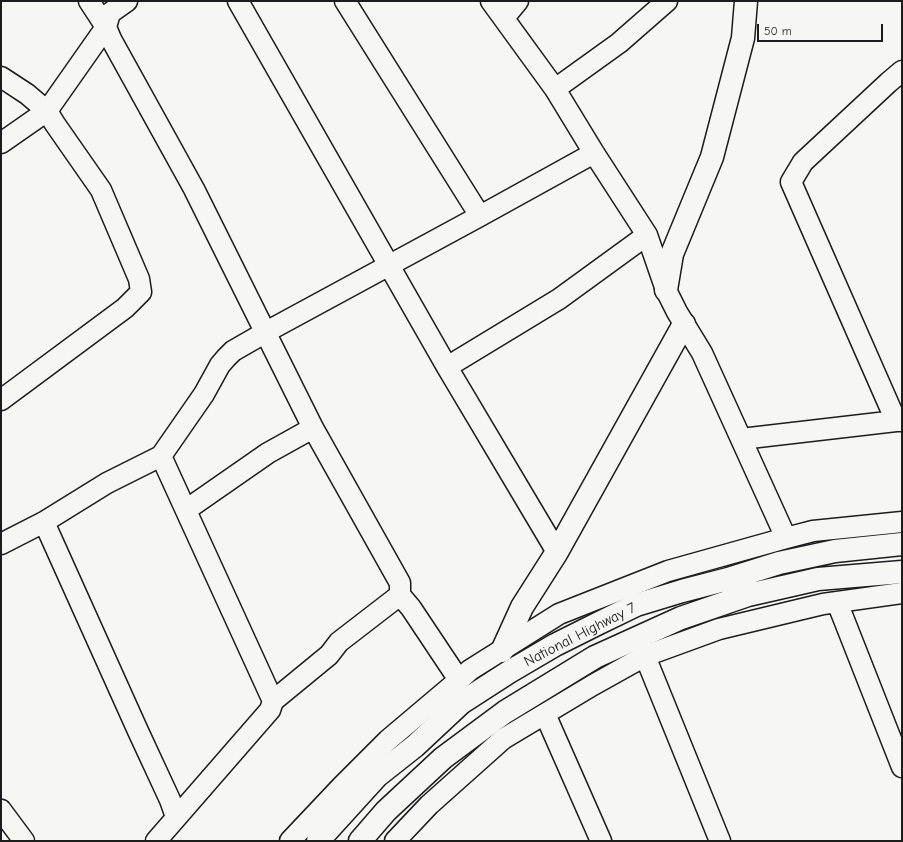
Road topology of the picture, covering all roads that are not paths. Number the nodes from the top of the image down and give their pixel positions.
1 (88, 1) edge
2 (127, 1) edge
3 (238, 1) edge
4 (345, 1) edge
5 (491, 1) edge
6 (518, 1) edge
7 (667, 1) edge
8 (746, 1) edge
9 (504, 18) junction
10 (106, 27) junction
11 (902, 71) edge
12 (1, 77) edge
13 (555, 89) junction
14 (47, 111) junction
15 (1, 143) edge
16 (594, 153) junction
17 (480, 216) junction
18 (647, 235) junction
19 (389, 266) junction
20 (666, 290) junction
21 (684, 324) junction
22 (266, 332) junction
23 (446, 367) junction
24 (1, 400) edge
25 (899, 421) edge
26 (313, 428) junction
27 (741, 439) junction
28 (161, 456) junction
29 (186, 510) junction
30 (44, 522) junction
31 (902, 522) edge
32 (786, 538) junction
33 (1, 544) edge
34 (902, 544) edge
35 (557, 552) junction
36 (902, 572) edge
37 (902, 593) edge
38 (400, 595) junction
39 (837, 602) junction
40 (502, 650) junction
41 (645, 656) junction
42 (459, 680) junction
43 (273, 701) junction
44 (545, 714) junction
45 (902, 767) edge
46 (1, 810) edge
47 (176, 817) junction
48 (24, 841) edge
49 (156, 841) edge
50 (290, 841) edge
51 (318, 841) edge
52 (360, 841) edge
53 (394, 841) edge
54 (601, 841) edge
55 (720, 841) edge

1 - 10 street
2 - 10 street
3 - 19 street
4 - 17 street
5 - 9 street
6 - 9 street
7 - 13 street
8 - 20 main road
9 - 13 street
10 - 14 street
10 - 22 street
11 - 25 street
12 - 14 street
13 - 16 street
14 - 15 street
14 - 24 street
16 - 17 street
16 - 18 street
17 - 19 street
18 - 20 street
18 - 23 street
19 - 22 street
19 - 23 street
20 - 21 street
21 - 27 street
21 - 35 main road
22 - 26 street
22 - 28 street
23 - 35 street
25 - 27 street
26 - 29 street
26 - 38 street
27 - 32 street
28 - 29 street
28 - 30 street
29 - 43 street
30 - 33 street
30 - 47 street
31 - 32 street
32 - 40 street
34 - 51 main road, National Highway 7
35 - 40 main road
36 - 52 main road
37 - 39 street
38 - 42 street
38 - 43 street
39 - 41 street
39 - 45 street
40 - 42 street
41 - 44 street
41 - 55 street
42 - 50 street
43 - 47 street
44 - 53 street
44 - 54 street
46 - 48 street
47 - 49 street

